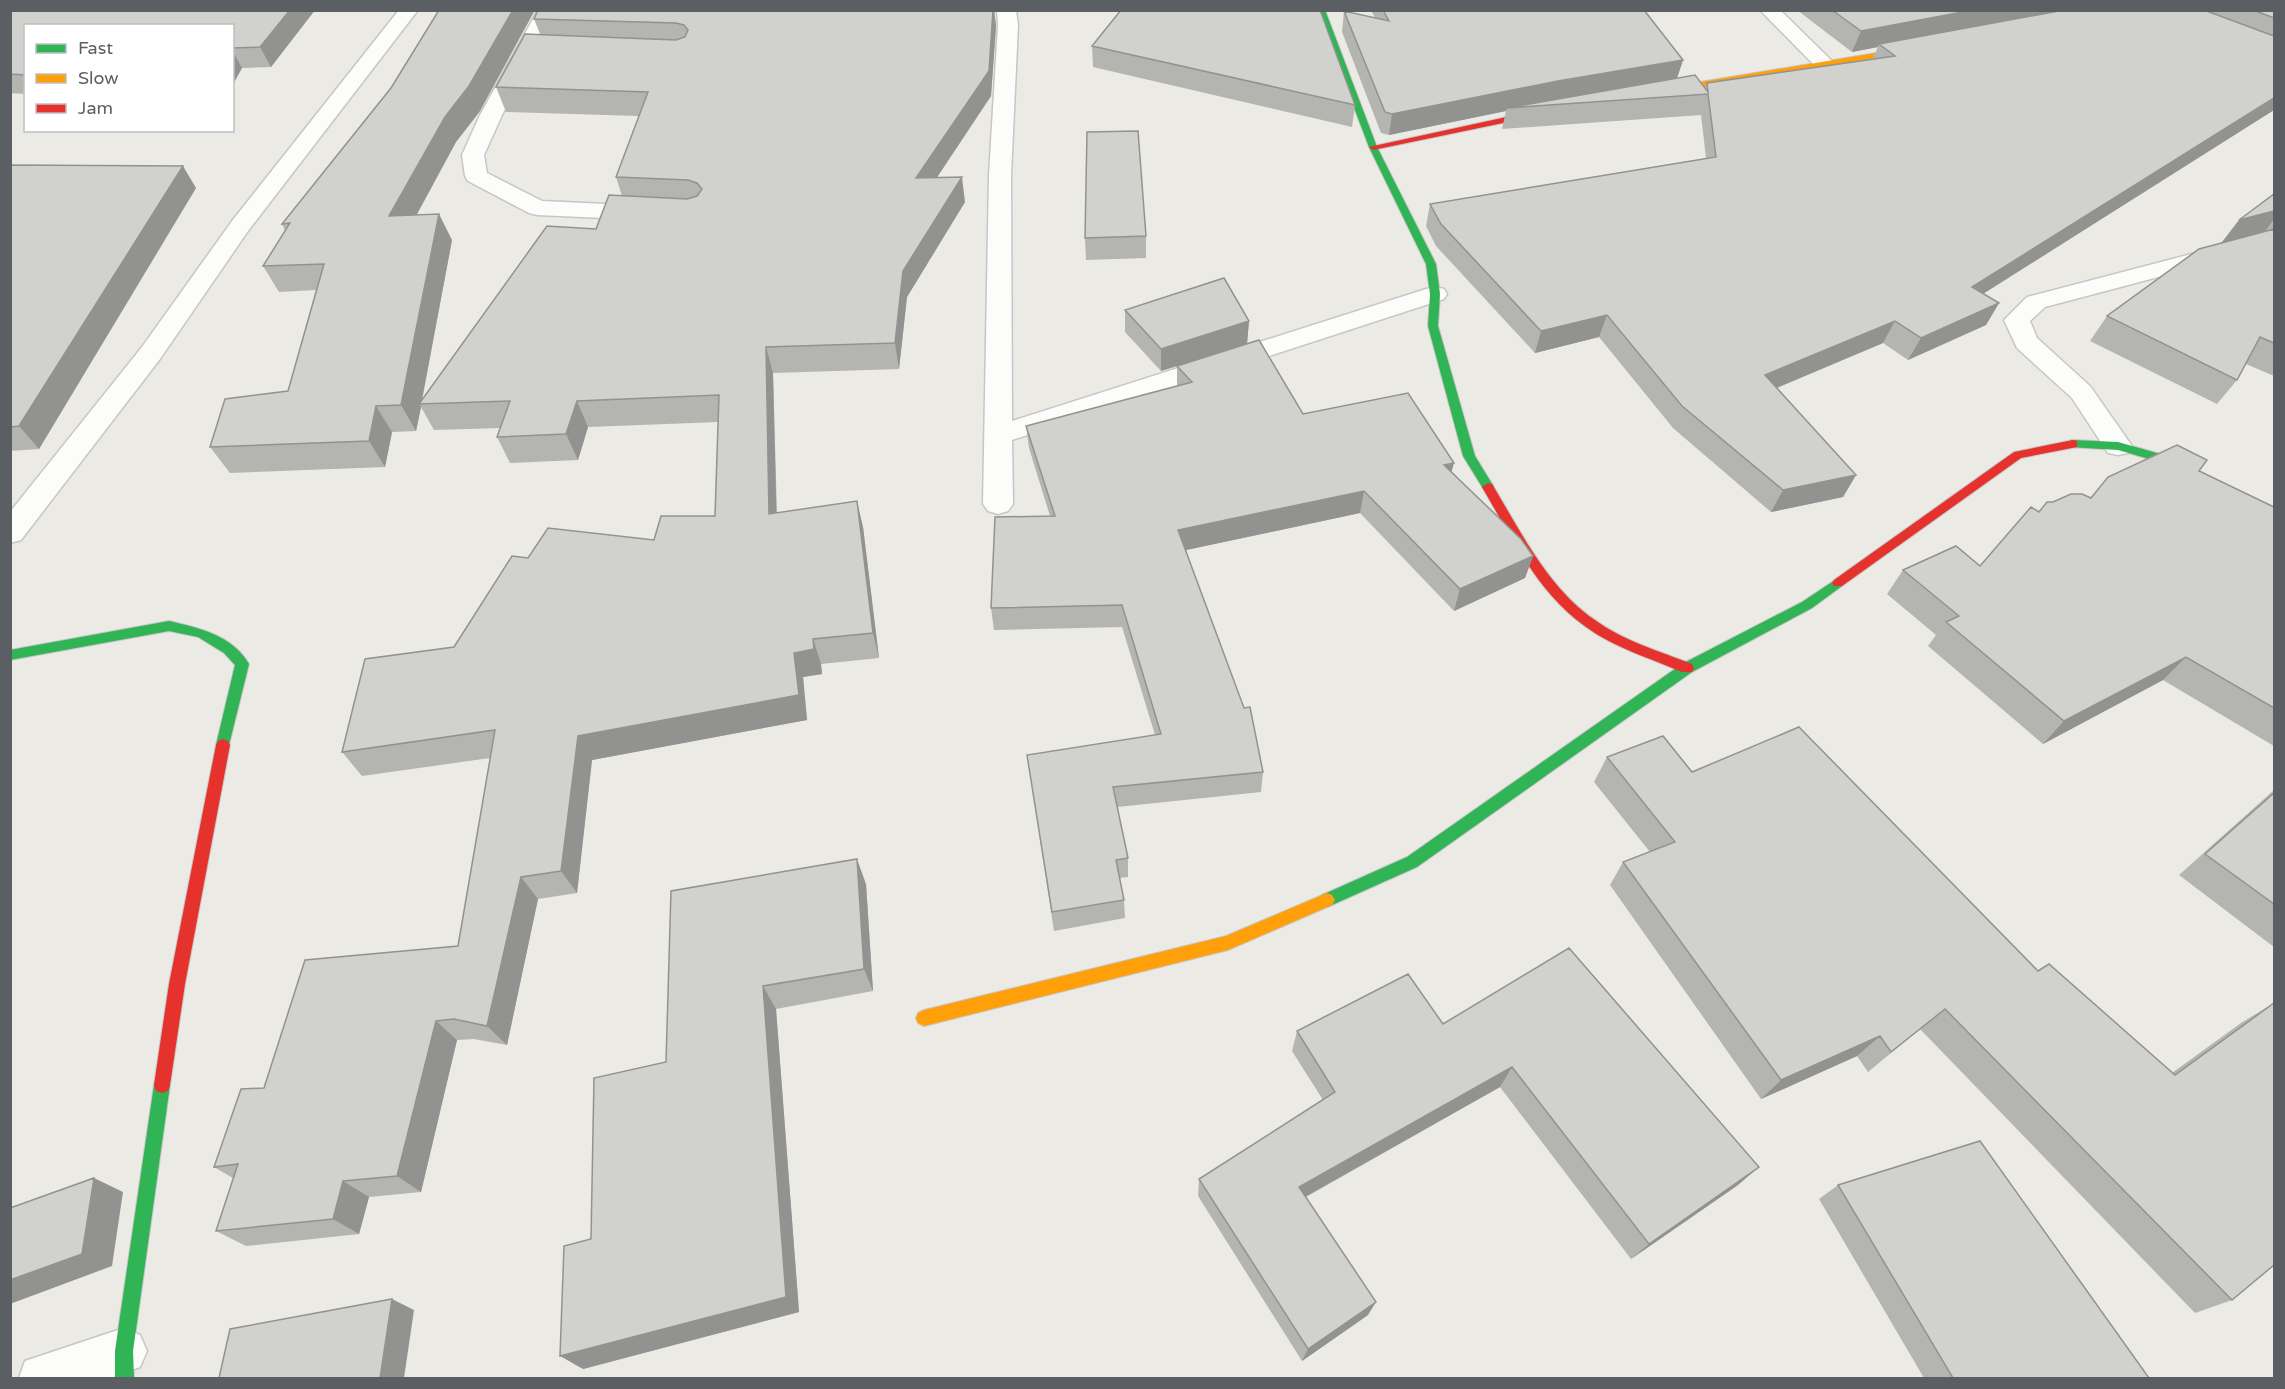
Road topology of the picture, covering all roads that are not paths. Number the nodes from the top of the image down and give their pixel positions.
1 (409, 10) edge
2 (548, 10) edge
3 (1006, 10) edge
4 (1321, 10) edge
5 (1769, 10) edge
6 (1928, 46) edge
7 (527, 50) junction
8 (549, 51) edge
9 (1825, 65) junction
10 (1648, 94) edge
11 (1565, 108) edge
12 (1373, 147) junction
13 (672, 214) edge
14 (2241, 248) edge
15 (1435, 294) junction
16 (999, 435) junction
17 (2118, 446) junction
18 (998, 504) dead end
19 (2274, 514) edge
20 (10, 533) edge
21 (10, 655) edge
22 (1687, 668) junction
23 (924, 1018) dead end
24 (124, 1365) edge
25 (42, 1378) edge

1 - 20 street
2 - 7 street
3 - 16 street
4 - 12 street
5 - 9 street
6 - 9 street
7 - 8 street
7 - 13 street
9 - 10 street
11 - 12 street
12 - 15 street
14 - 17 street
15 - 16 street
15 - 22 street
16 - 18 street
17 - 19 street
17 - 22 street
21 - 24 street
22 - 23 street
24 - 25 street

